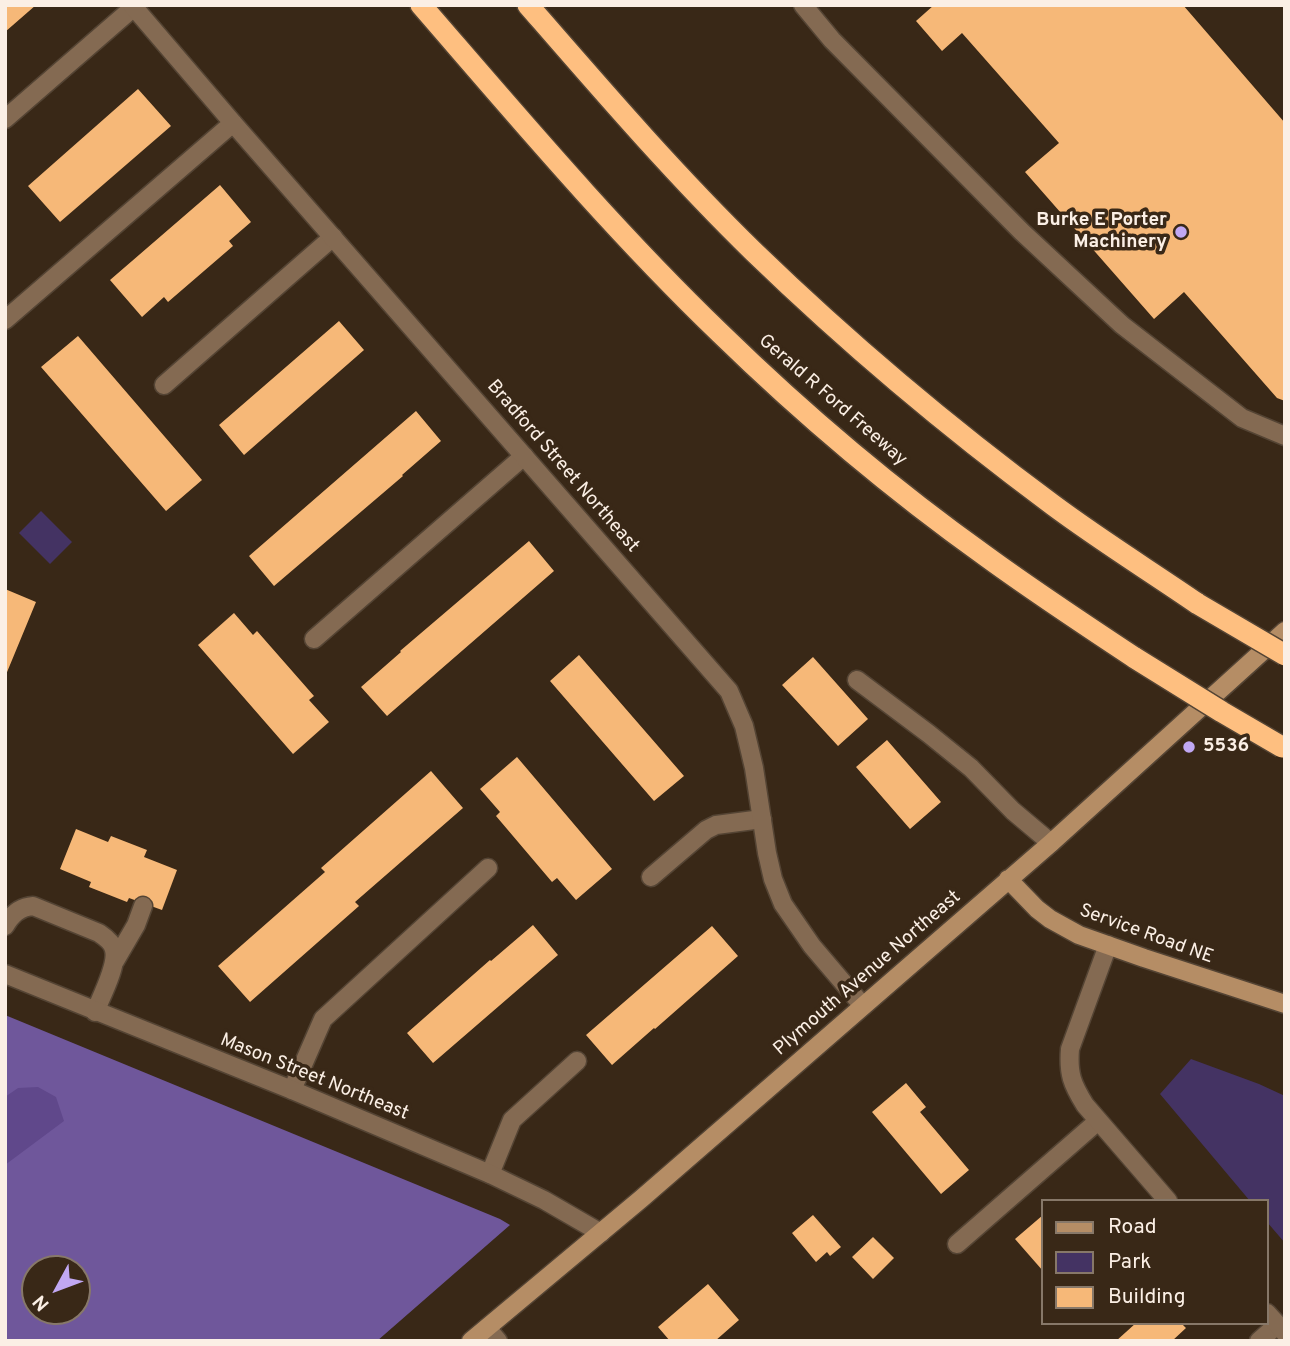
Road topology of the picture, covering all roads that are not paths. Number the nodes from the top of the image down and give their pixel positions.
1 (421, 5) edge
2 (528, 5) edge
3 (803, 5) edge
4 (133, 6) edge
5 (5, 119) edge
6 (233, 123) junction
7 (333, 237) junction
8 (5, 320) edge
9 (164, 385) dead end
10 (1285, 436) edge
11 (524, 456) junction
12 (1285, 631) edge
13 (314, 639) dead end
14 (1285, 655) edge
15 (858, 680) dead end
16 (1283, 747) edge
17 (762, 819) junction
18 (1051, 843) junction
19 (488, 868) dead end
20 (651, 877) dead end
21 (1009, 879) junction
22 (143, 906) dead end
23 (5, 926) edge
24 (1108, 945) junction
25 (115, 961) junction
26 (5, 974) edge
27 (1285, 1004) edge
28 (863, 1006) junction
29 (95, 1012) junction
30 (577, 1061) dead end
31 (292, 1090) junction
32 (1098, 1121) junction
33 (490, 1174) junction
34 (1166, 1199) edge
35 (601, 1233) junction
36 (957, 1244) dead end
37 (1276, 1324) edge
38 (492, 1334) edge
39 (471, 1341) edge
40 (1259, 1341) edge

1 - 16 highway, Gerald R Ford Freeway, bridge
2 - 14 highway, bridge
3 - 10 street
4 - 5 street
4 - 6 street, Bradford Street Northeast
6 - 7 street, Bradford Street Northeast
6 - 8 street
7 - 9 street
7 - 11 street, Bradford Street Northeast
11 - 13 street
11 - 17 street, Bradford Street Northeast
12 - 18 main road, Plymouth Avenue Northeast
15 - 18 street
17 - 20 street
17 - 28 street, Bradford Street Northeast
18 - 21 main road, Plymouth Avenue Northeast
19 - 31 street
21 - 24 main road, Service Road NE
21 - 28 main road, Plymouth Avenue Northeast
22 - 25 street
23 - 25 street
24 - 27 main road, Service Road NE
24 - 32 street
25 - 29 street
26 - 29 street, Mason Street Northeast
28 - 35 main road, Plymouth Avenue Northeast
29 - 31 street, Mason Street Northeast
30 - 33 street
31 - 33 street, Mason Street Northeast
32 - 34 street
32 - 36 street
33 - 35 street, Mason Street Northeast
35 - 38 main road, Plymouth Avenue Northeast
37 - 40 street
38 - 39 main road, Plymouth Avenue Northeast

